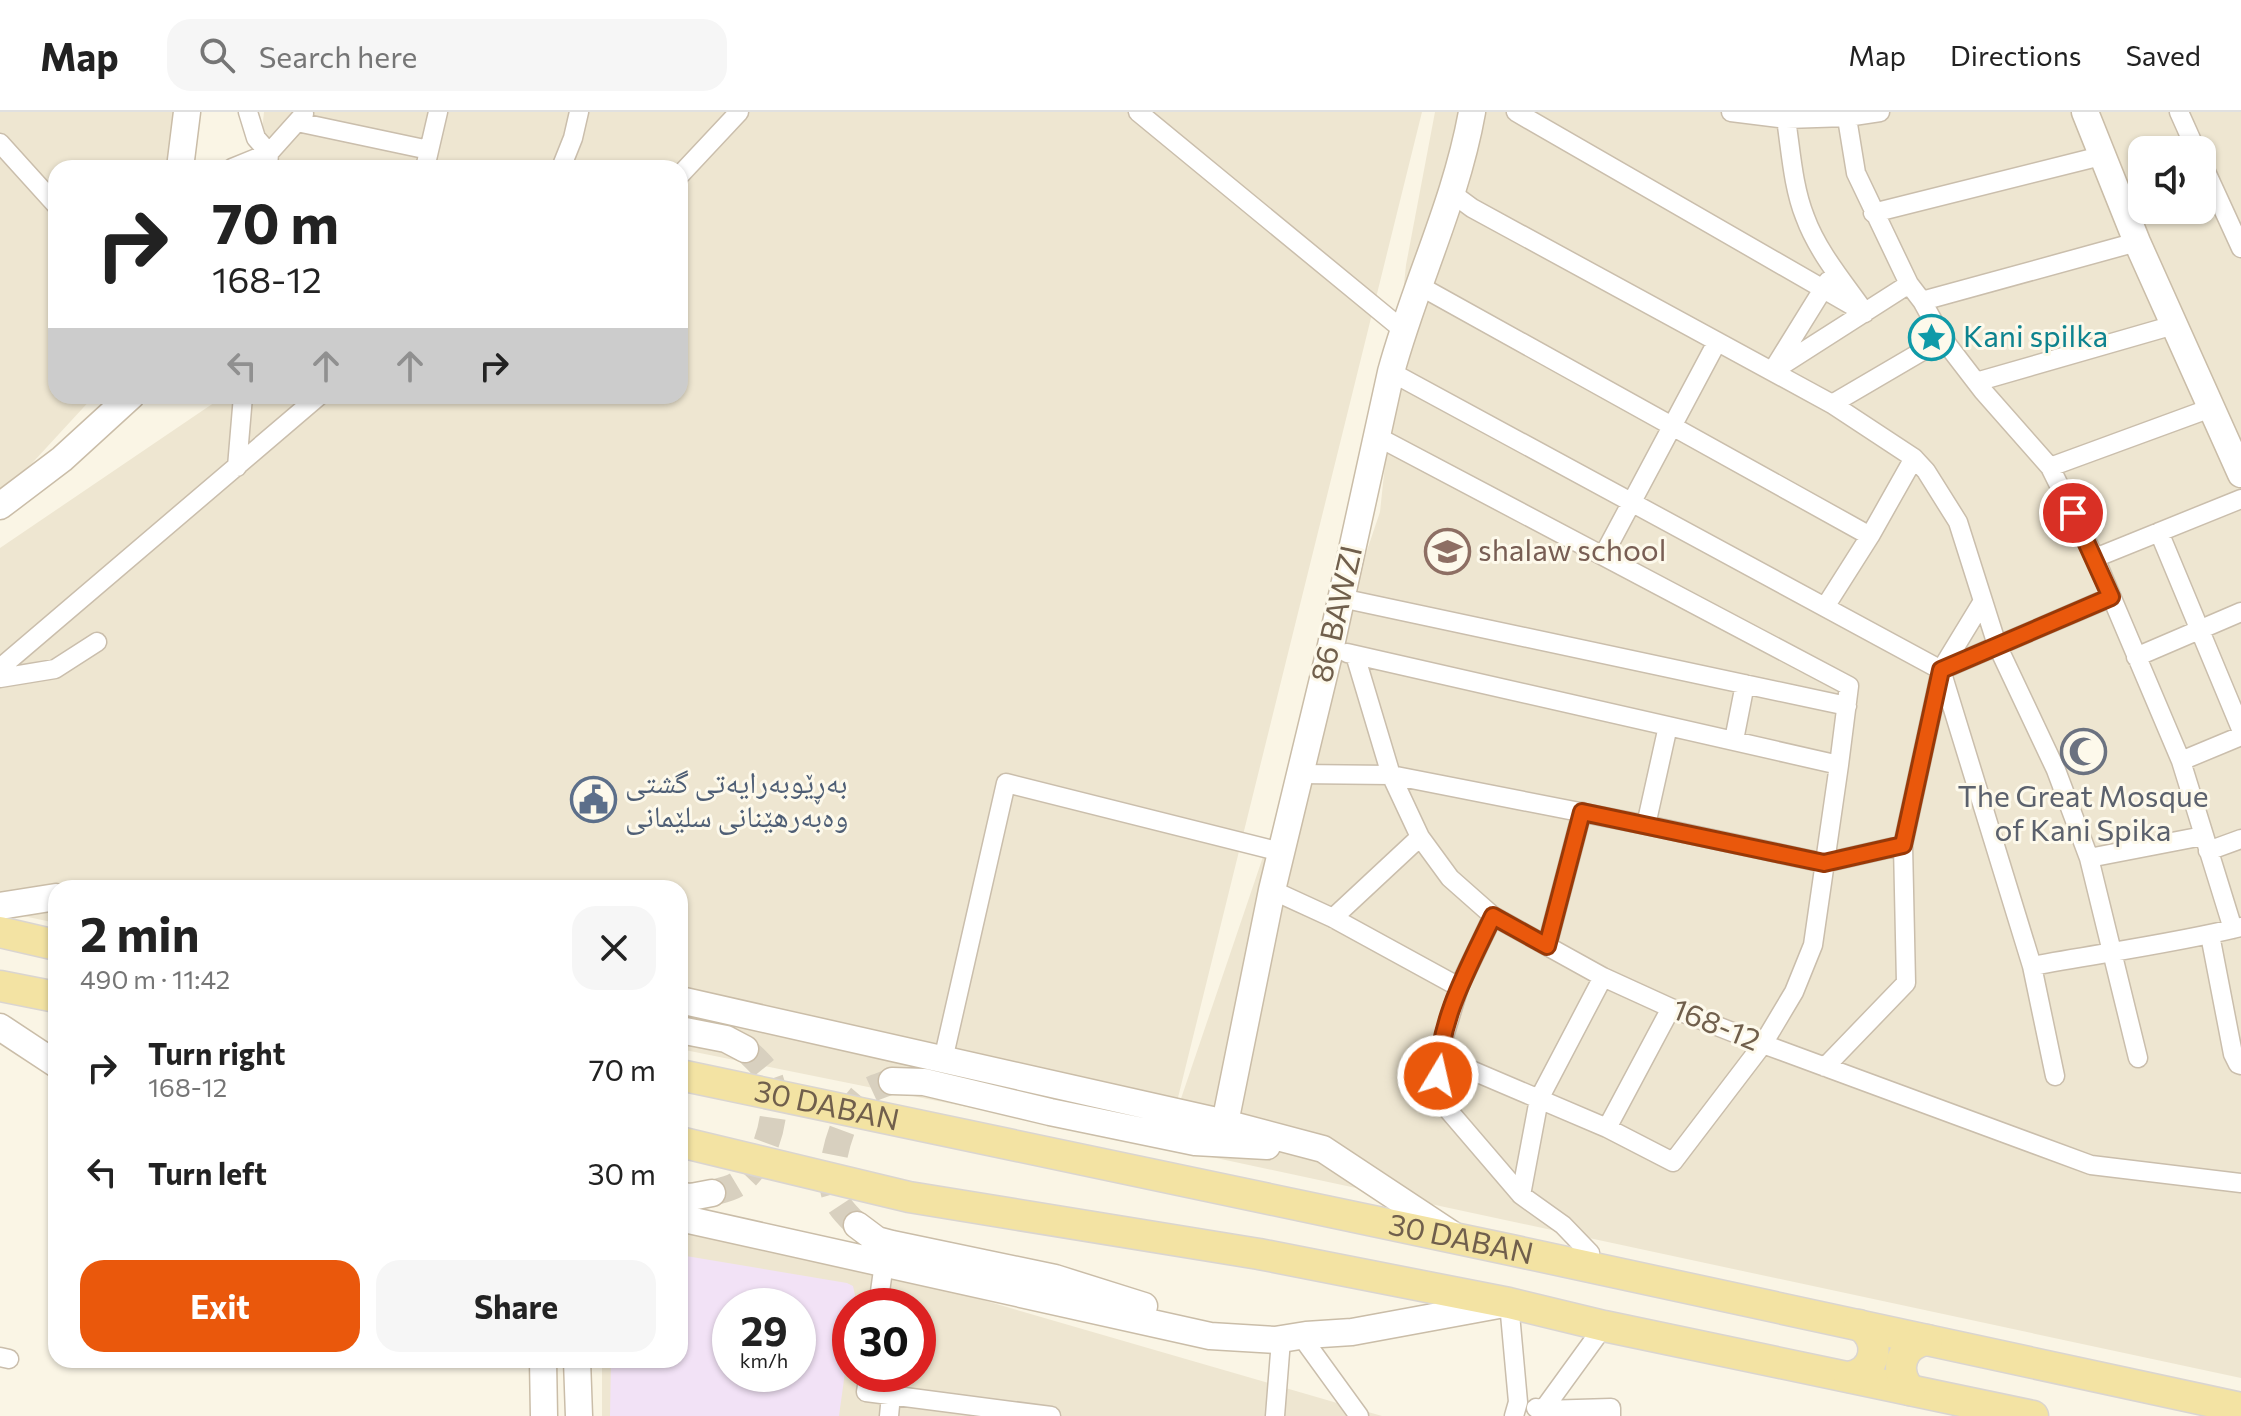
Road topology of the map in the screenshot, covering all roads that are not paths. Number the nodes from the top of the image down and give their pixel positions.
1 (187, 112) edge
2 (248, 112) edge
3 (438, 112) edge
4 (579, 112) edge
5 (739, 112) edge
6 (1138, 112) edge
7 (1472, 112) edge
8 (1516, 112) edge
9 (1731, 112) edge
10 (1880, 112) edge
11 (2085, 112) edge
12 (2179, 112) edge
13 (1847, 114) edge
14 (301, 117) edge
15 (1786, 119) junction
16 (2190, 136) edge
17 (0, 143) edge
18 (2101, 156) junction
19 (427, 159) edge
20 (181, 160) edge
21 (267, 160) edge
22 (269, 160) edge
23 (564, 160) edge
24 (688, 166) edge
25 (1453, 194) junction
26 (2216, 194) edge
27 (48, 196) edge
28 (1873, 213) junction
29 (2137, 242) junction
30 (2241, 248) edge
31 (1835, 270) junction
32 (1909, 284) junction
33 (1418, 285) junction
34 (1823, 289) junction
35 (1922, 301) junction
36 (1865, 313) junction
37 (2174, 325) junction
38 (1403, 330) junction
39 (1943, 339) junction
40 (1717, 342) junction
41 (1773, 371) junction
42 (1391, 372) junction
43 (1976, 382) junction
44 (122, 404) edge
45 (242, 404) edge
46 (310, 404) edge
47 (1832, 404) junction
48 (2211, 408) junction
49 (1672, 426) junction
50 (1378, 437) junction
51 (2238, 457) edge
52 (1914, 458) junction
53 (237, 467) junction
54 (2050, 467) junction
55 (2241, 499) edge
56 (1631, 502) junction
57 (0, 506) edge
58 (2159, 532) junction
59 (1870, 536) junction
60 (1603, 556) junction
61 (2095, 558) junction
62 (2111, 597) junction
63 (1341, 598) junction
64 (1983, 601) junction
65 (1825, 607) junction
66 (2241, 612) edge
67 (2200, 629) junction
68 (97, 642) dead end
69 (1997, 645) junction
70 (1343, 652) junction
71 (2136, 657) junction
72 (0, 668) edge
73 (1941, 670) junction
74 (0, 678) edge
75 (1745, 684) junction
76 (1847, 706) junction
77 (1668, 726) junction
78 (2241, 729) edge
79 (2241, 736) edge
80 (1734, 740) junction
81 (2181, 761) junction
82 (1839, 765) junction
83 (1299, 774) junction
84 (1391, 775) junction
85 (1582, 812) junction
86 (1646, 825) junction
87 (1420, 837) junction
88 (2241, 839) edge
89 (2206, 844) junction
90 (1903, 845) junction
91 (1281, 852) junction
92 (2089, 858) junction
93 (1824, 863) junction
94 (1272, 890) junction
95 (48, 898) edge
96 (0, 906) edge
97 (1493, 916) junction
98 (1333, 918) junction
99 (2237, 928) edge
100 (0, 932) edge
101 (2210, 935) junction
102 (48, 943) edge
103 (1547, 946) junction
104 (2113, 950) junction
105 (2032, 966) junction
106 (1603, 977) junction
107 (0, 986) edge
108 (1459, 987) junction
109 (48, 995) edge
110 (688, 1002) edge
111 (1671, 1008) junction
112 (0, 1027) edge
113 (688, 1032) edge
114 (1763, 1044) junction
115 (745, 1049) tunnel mouth
116 (1438, 1056) junction
117 (2138, 1058) dead end
118 (48, 1059) edge
119 (943, 1060) junction
120 (2241, 1065) edge
121 (1825, 1067) junction
122 (2055, 1076) dead end
123 (688, 1077) edge
124 (892, 1081) tunnel mouth
125 (1539, 1099) junction
126 (1225, 1123) junction
127 (1607, 1128) junction
128 (688, 1144) edge
129 (1323, 1149) junction
130 (2241, 1183) edge
131 (712, 1193) tunnel mouth
132 (1521, 1195) junction
133 (688, 1197) edge
134 (688, 1220) edge
135 (857, 1225) tunnel mouth
136 (1459, 1239) junction
137 (884, 1263) junction
138 (1586, 1266) junction
139 (881, 1288) edge
140 (1509, 1303) junction
141 (1859, 1325) junction
142 (1604, 1326) junction
143 (1291, 1338) junction
144 (1250, 1339) junction
145 (1927, 1340) junction
146 (543, 1368) edge
147 (577, 1368) edge
148 (1849, 1377) junction
149 (1910, 1390) junction
150 (866, 1392) edge
151 (891, 1395) junction
152 (2241, 1408) edge
153 (1516, 1409) edge
154 (1542, 1413) edge
155 (2015, 1414) edge
156 (1038, 1415) edge
157 (544, 1416) edge
158 (579, 1416) edge
159 (889, 1416) edge
160 (1275, 1416) edge
161 (1359, 1416) edge
162 (1611, 1416) edge

1 - 20 street
2 - 21 street
3 - 19 street
4 - 23 street
5 - 24 street
6 - 38 street
7 - 25 street, 86 BAWZI
8 - 34 street
9 - 15 street
10 - 13 street
11 - 18 street
12 - 16 street
13 - 15 street
13 - 28 street
14 - 19 street
14 - 22 street
15 - 31 street
17 - 27 street
18 - 28 street
18 - 29 street
25 - 33 street, 86 BAWZI
25 - 40 street
26 - 30 street
28 - 32 street
29 - 35 street
29 - 37 street
31 - 34 street
31 - 36 street
32 - 35 street
32 - 36 street
33 - 38 street, 86 BAWZI
33 - 49 street
34 - 36 street
34 - 41 street
35 - 39 street
36 - 41 street
37 - 43 street
37 - 48 street
38 - 42 street, 86 BAWZI
39 - 43 street
39 - 47 street
40 - 41 street
40 - 49 street
41 - 47 street
42 - 50 street, 86 BAWZI
42 - 56 street
43 - 54 street
44 - 57 street
45 - 53 street
46 - 53 street
47 - 52 street
48 - 51 street
48 - 54 street
49 - 56 street
49 - 59 street
50 - 60 street
50 - 63 street, 86 BAWZI
52 - 59 street
52 - 64 street
53 - 72 street
54 - 61 street
55 - 58 street
56 - 60 street
56 - 65 street
58 - 61 street
58 - 67 street
59 - 65 street
60 - 76 street
61 - 62 street
62 - 69 street
62 - 71 street
63 - 70 street, 86 BAWZI
63 - 75 street
64 - 69 street
64 - 73 street
65 - 73 street
66 - 67 street
67 - 71 street
67 - 78 street
68 - 74 street
69 - 73 street
69 - 92 street
70 - 77 street
70 - 83 street, 86 BAWZI
70 - 84 street, 168-12
71 - 81 street
73 - 90 street
73 - 105 street
75 - 76 street
75 - 80 street
76 - 82 street
77 - 80 street
77 - 86 street
79 - 81 street
80 - 82 street
81 - 89 street
82 - 93 street
83 - 84 street
83 - 91 street, 86 BAWZI
84 - 85 street
84 - 87 street, 168-12
85 - 86 street
85 - 103 street
86 - 93 street
87 - 97 street, 168-12
87 - 98 street
88 - 89 street
89 - 92 street
89 - 99 street
90 - 93 street
90 - 121 street
91 - 94 street, 86 BAWZI
91 - 119 street
92 - 104 street
93 - 114 street
94 - 98 street
94 - 126 street, 86 BAWZI
95 - 96 street
97 - 103 street, 168-12
97 - 108 street
98 - 108 street
99 - 101 street
100 - 102 main road
101 - 104 street
101 - 120 street
103 - 106 street, 168-12
104 - 105 street
104 - 117 street
105 - 122 street
106 - 111 street, 168-12
106 - 125 street
107 - 109 main road
108 - 116 street
110 - 119 street
111 - 114 street, 168-12
111 - 127 street
112 - 118 street
113 - 115 street
114 - 121 street, 168-12
114 - 127 street
116 - 125 street
116 - 132 street
119 - 126 street
121 - 130 street, 168-12
123 - 136 main road, 30 DABAN
124 - 129 street
125 - 127 street
125 - 132 street
126 - 129 street
128 - 140 main road, 30 DABAN
129 - 136 street
131 - 133 street
132 - 138 street
134 - 137 street
135 - 144 street
136 - 138 main road, 30 DABAN
137 - 139 street
137 - 144 street
138 - 141 main road, 30 DABAN
140 - 142 main road, 30 DABAN
140 - 143 street
140 - 153 street
141 - 145 main road, 30 DABAN
141 - 148 main road
142 - 148 main road, 30 DABAN
142 - 154 street
143 - 144 street
143 - 160 street
143 - 161 street
145 - 149 main road
145 - 152 main road, 30 DABAN
146 - 157 street
147 - 158 street
148 - 149 main road, 30 DABAN
149 - 155 main road, 30 DABAN
150 - 151 street
151 - 156 street
151 - 159 street
153 - 154 street
154 - 162 street

